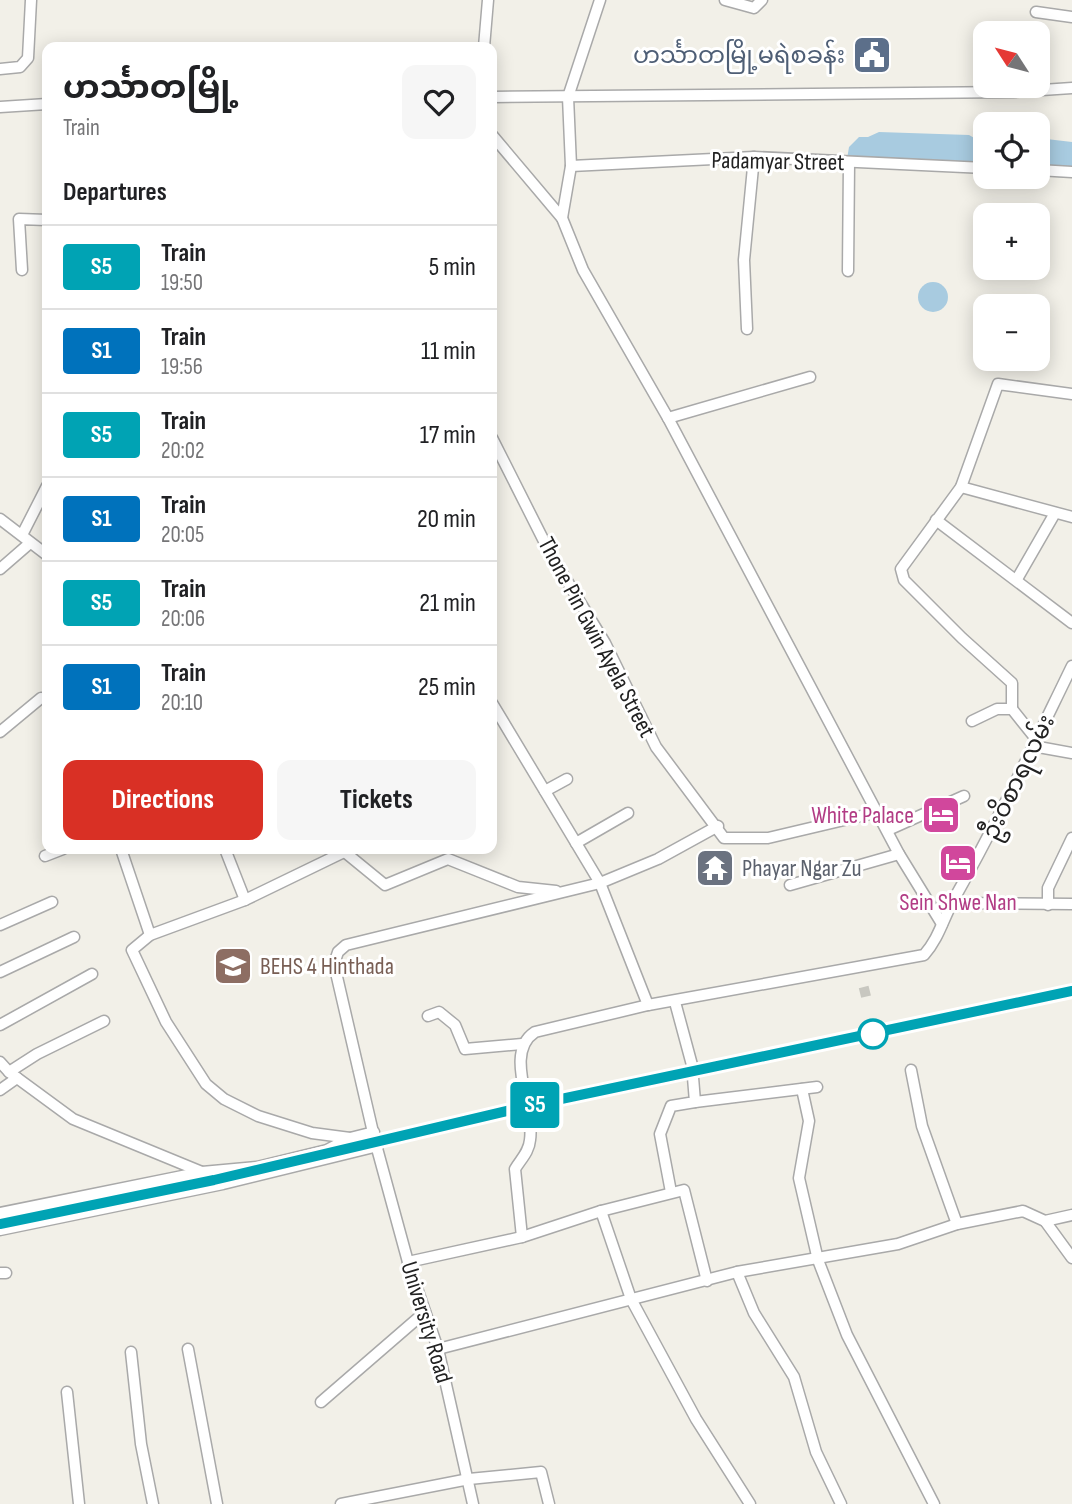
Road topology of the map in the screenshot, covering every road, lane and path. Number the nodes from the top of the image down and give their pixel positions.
1 (31, 0) edge
2 (488, 0) edge
3 (600, 0) edge
4 (725, 0) edge
5 (762, 0) edge
6 (1036, 12) dead end
7 (1072, 17) edge
8 (484, 42) edge
9 (0, 69) edge
10 (1072, 88) edge
11 (497, 97) edge
12 (568, 97) junction
13 (42, 104) edge
14 (0, 107) edge
15 (497, 142) edge
16 (754, 157) junction
17 (849, 163) junction
18 (571, 166) junction
19 (973, 168) edge
20 (1050, 171) edge
21 (1072, 172) edge
22 (562, 218) junction
23 (42, 219) edge
24 (22, 270) dead end
25 (848, 271) dead end
26 (747, 329) dead end
27 (810, 377) dead end
28 (1072, 394) edge
29 (668, 418) junction
30 (497, 448) edge
31 (961, 487) junction
32 (42, 499) edge
33 (1055, 513) junction
34 (1072, 517) edge
35 (0, 519) edge
36 (936, 520) junction
37 (26, 539) junction
38 (42, 551) edge
39 (0, 569) edge
40 (1017, 579) junction
41 (1072, 623) edge
42 (1072, 666) edge
43 (41, 698) dead end
44 (1012, 709) junction
45 (497, 712) edge
46 (972, 721) dead end
47 (0, 732) edge
48 (1035, 742) junction
49 (1072, 753) edge
50 (567, 779) dead end
51 (545, 790) junction
52 (964, 796) dead end
53 (878, 812) junction
54 (628, 813) dead end
55 (718, 826) junction
56 (888, 830) junction
57 (1072, 838) edge
58 (576, 843) junction
59 (50, 854) edge
60 (123, 854) edge
61 (227, 854) edge
62 (335, 854) edge
63 (345, 854) edge
64 (899, 854) junction
65 (45, 856) dead end
66 (600, 883) junction
67 (790, 885) dead end
68 (565, 892) junction
69 (245, 900) junction
70 (52, 902) dead end
71 (952, 904) junction
72 (1072, 904) edge
73 (1048, 905) junction
74 (942, 924) junction
75 (0, 925) edge
76 (150, 935) junction
77 (74, 937) dead end
78 (0, 972) edge
79 (92, 974) dead end
80 (676, 1002) junction
81 (648, 1005) junction
82 (428, 1016) dead end
83 (104, 1021) dead end
84 (0, 1024) edge
85 (522, 1044) junction
86 (0, 1062) edge
87 (911, 1070) dead end
88 (13, 1075) junction
89 (817, 1087) dead end
90 (802, 1089) junction
91 (0, 1090) edge
92 (695, 1102) junction
93 (350, 1138) junction
94 (376, 1139) junction
95 (202, 1172) junction
96 (671, 1192) junction
97 (601, 1211) junction
98 (0, 1213) edge
99 (1072, 1215) edge
100 (1045, 1221) junction
101 (957, 1224) junction
102 (0, 1230) edge
103 (522, 1237) junction
104 (1072, 1258) edge
105 (818, 1260) junction
106 (408, 1262) junction
107 (737, 1272) junction
108 (707, 1281) junction
109 (631, 1299) junction
110 (425, 1312) junction
111 (188, 1349) dead end
112 (438, 1349) junction
113 (131, 1352) dead end
114 (67, 1392) dead end
115 (321, 1402) dead end
116 (469, 1479) junction
117 (392, 1500) edge
118 (79, 1504) edge
119 (152, 1504) edge
120 (218, 1504) edge
121 (341, 1504) edge
122 (473, 1504) edge
123 (549, 1504) edge
124 (750, 1504) edge
125 (841, 1504) edge
126 (934, 1504) edge

1 - 9 street
2 - 8 street
3 - 12 street
4 - 5 street
6 - 7 street
10 - 12 street
11 - 12 street
12 - 18 street
13 - 14 street
15 - 22 street
16 - 17 street, Padamyar Street
16 - 18 street, Padamyar Street
16 - 26 street
17 - 19 street, Padamyar Street
17 - 25 street
18 - 22 street
20 - 21 street
22 - 29 street
23 - 24 street
27 - 29 street
28 - 31 street
29 - 53 street
30 - 55 street, Thone Pin Gwin Ayela Street
31 - 33 street
31 - 36 street
32 - 37 street
33 - 34 street
33 - 40 street
35 - 37 street
36 - 40 street
36 - 44 street
37 - 38 street
37 - 39 street
40 - 41 street
42 - 48 street, ဦးဝိစာရလမ်း
43 - 47 street
44 - 46 street
44 - 48 street
45 - 51 street
48 - 49 street
48 - 71 street, ဦးဝိစာရလမ်း
50 - 51 street
51 - 58 street
52 - 56 street
53 - 55 street
53 - 56 street
54 - 58 street
55 - 66 street, University Road
56 - 64 street
57 - 73 street
58 - 66 street
59 - 65 street
60 - 76 street
61 - 69 street
62 - 69 street
63 - 68 street
64 - 67 street
64 - 74 street
66 - 68 street, University Road
66 - 81 street
68 - 94 street, University Road
69 - 76 street
70 - 75 street
71 - 73 street
71 - 74 street, ဦးဝိစာရလမ်း
72 - 73 street
74 - 80 street, ဦးဝိစာရလမ်း
76 - 93 street
77 - 78 street
79 - 84 street
80 - 81 street, ဦးဝိစာရလမ်း
80 - 92 street
81 - 85 street, ဦးဝိစာရလမ်း
82 - 85 street
83 - 88 street
85 - 103 street
86 - 88 street
87 - 101 street
88 - 91 street
88 - 95 street
89 - 90 street
90 - 92 street
90 - 105 street
92 - 96 street
93 - 94 street
93 - 95 street
94 - 102 street
94 - 106 street, University Road
95 - 98 street
96 - 97 street
96 - 108 street
97 - 103 street
97 - 109 street
99 - 100 street
100 - 101 street
100 - 104 street
101 - 105 street
103 - 106 street
105 - 107 street
105 - 126 street
106 - 110 street, University Road
107 - 108 street
107 - 125 street
108 - 109 street
109 - 112 street
109 - 124 street
110 - 112 street, University Road
110 - 115 street
111 - 120 street
112 - 116 street, University Road
113 - 119 street
114 - 118 street
116 - 117 street
116 - 122 street, University Road
116 - 123 street
117 - 121 street

